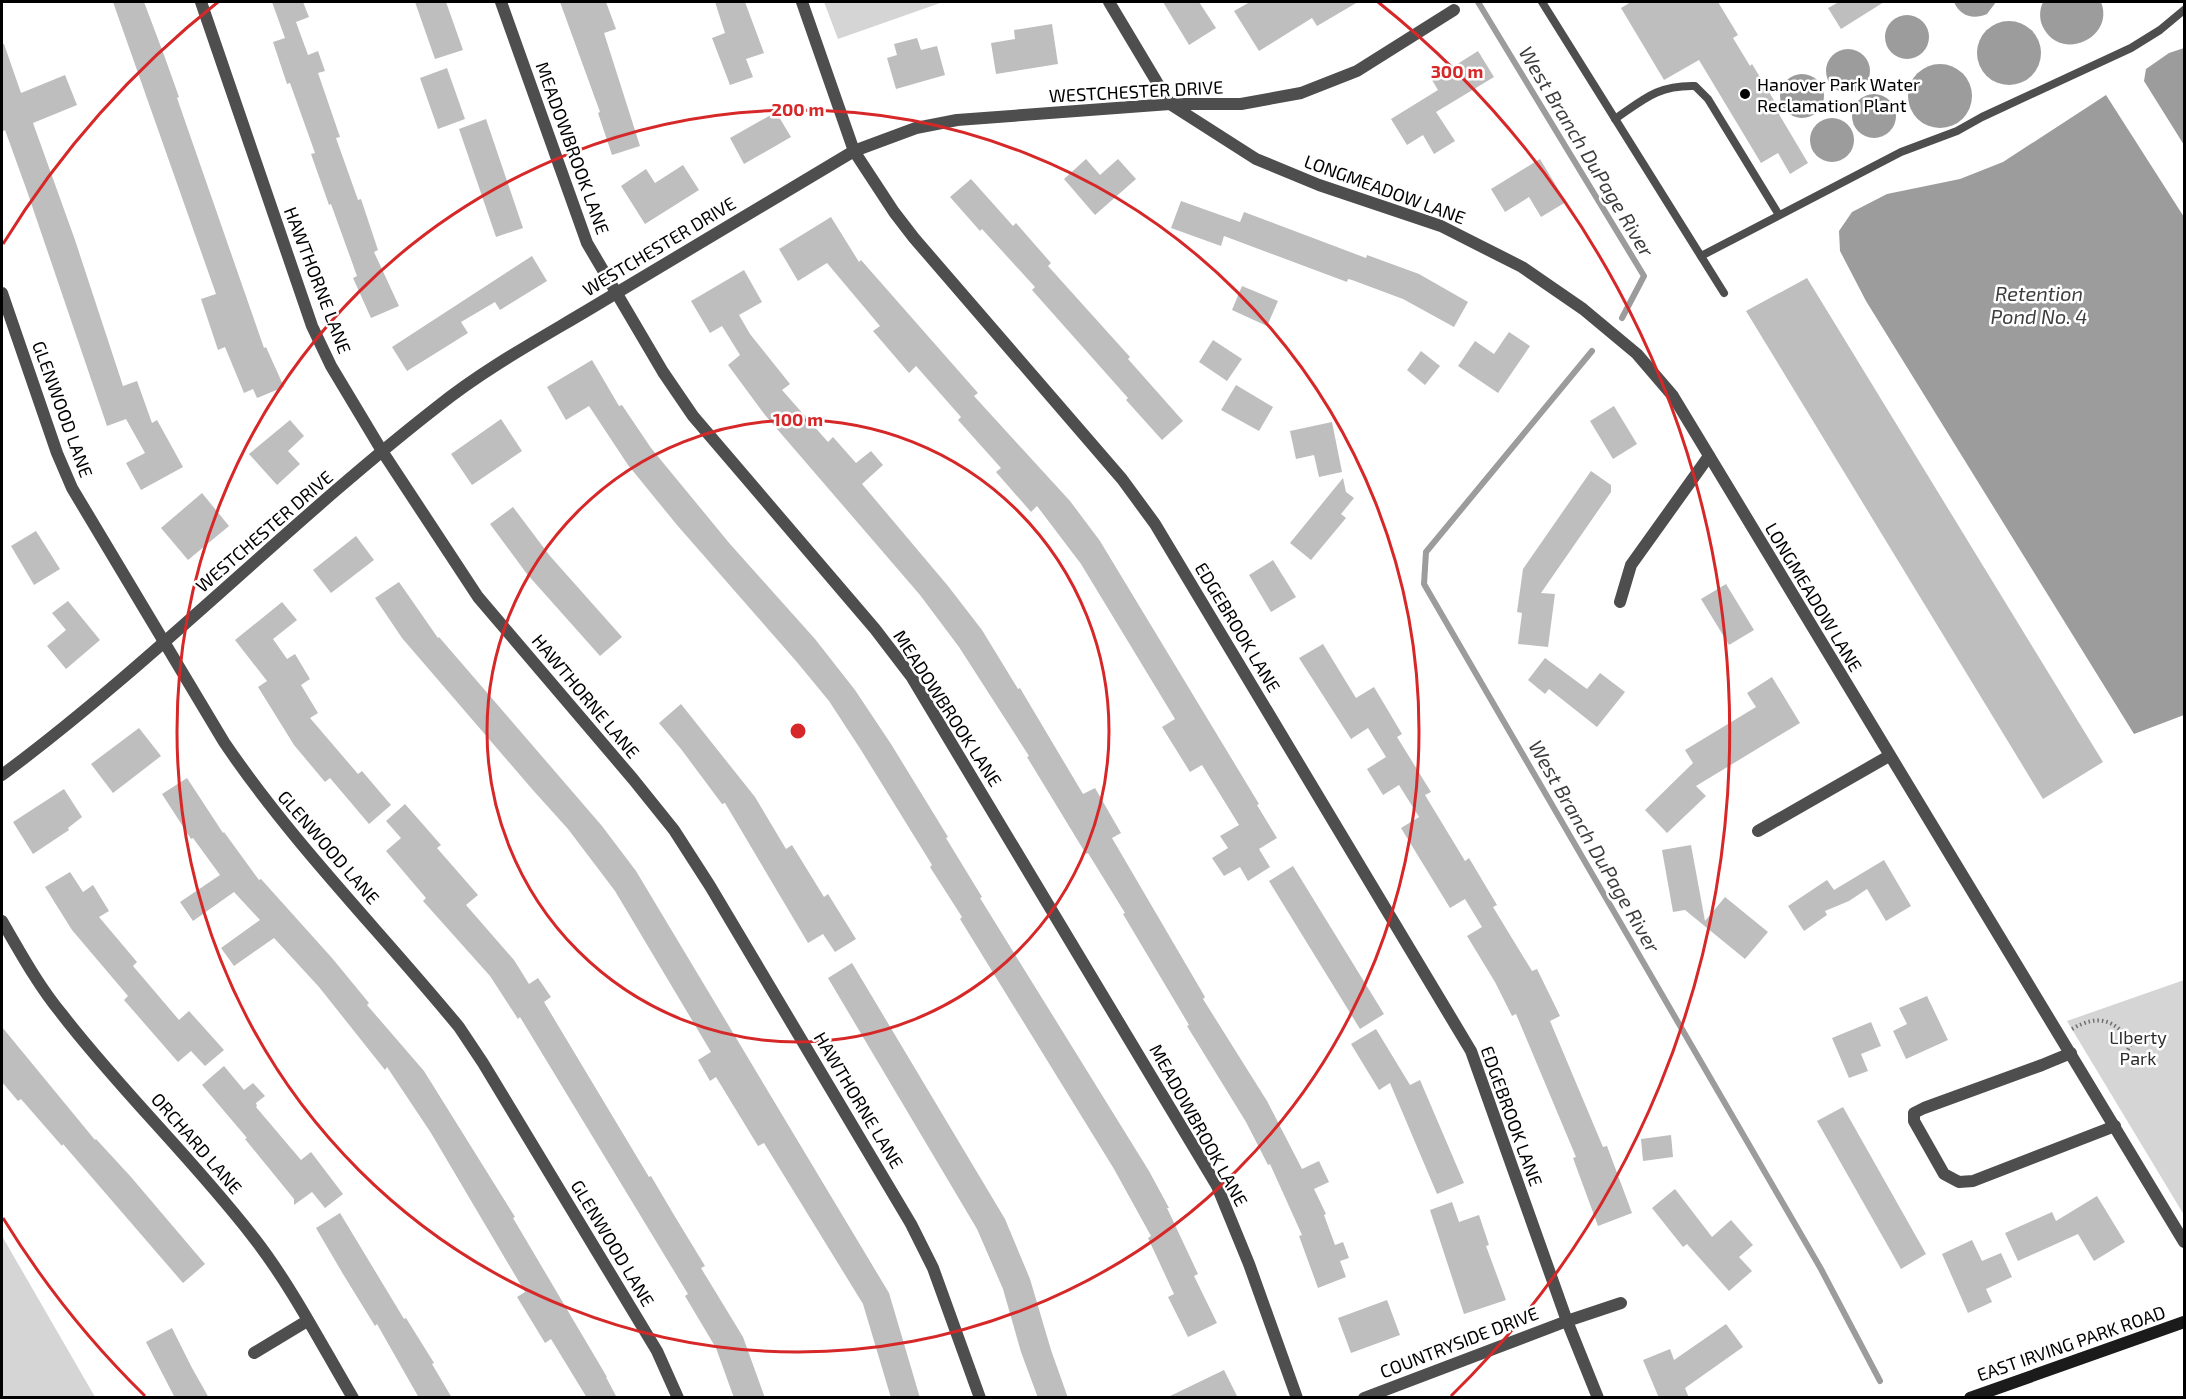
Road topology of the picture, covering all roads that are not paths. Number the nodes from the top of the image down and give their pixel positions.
1 (201, 2) edge
2 (501, 2) edge
3 (802, 2) edge
4 (1109, 2) edge
5 (1542, 2) edge
6 (1454, 10) dead end
7 (2184, 10) edge
8 (1170, 104) junction
9 (1615, 119) junction
10 (855, 151) junction
11 (1779, 215) junction
12 (1701, 256) junction
13 (2, 293) edge
14 (616, 293) junction
15 (1724, 293) dead end
16 (382, 452) junction
17 (1709, 456) junction
18 (1620, 602) dead end
19 (165, 642) junction
20 (1889, 756) junction
21 (2, 775) edge
22 (1758, 831) dead end
23 (2, 921) edge
24 (2071, 1053) junction
25 (2115, 1126) junction
26 (2184, 1242) edge
27 (1621, 1303) dead end
28 (307, 1321) junction
29 (1567, 1321) junction
30 (2184, 1322) edge
31 (254, 1353) dead end
32 (353, 1398) edge
33 (678, 1398) edge
34 (980, 1398) edge
35 (1297, 1398) edge
36 (1364, 1398) edge
37 (1598, 1398) edge
38 (1970, 1398) edge

1 - 16 street, HAWTHORNE LANE
2 - 14 street, MEADOWBROOK LANE
3 - 10 street, EDGEBROOK LANE
4 - 8 street, LONGMEADOW LANE
5 - 9 lane
6 - 8 street, WESTCHESTER DRIVE
7 - 11 lane
8 - 10 street, WESTCHESTER DRIVE
8 - 17 street, LONGMEADOW LANE
9 - 11 lane
9 - 12 lane
10 - 14 street, WESTCHESTER DRIVE
10 - 29 street, EDGEBROOK LANE
11 - 12 lane
12 - 15 lane
13 - 19 street, GLENWOOD LANE
14 - 16 street, WESTCHESTER DRIVE
14 - 35 street, MEADOWBROOK LANE
16 - 19 street, WESTCHESTER DRIVE
16 - 34 street, HAWTHORNE LANE
17 - 18 street
17 - 20 street, LONGMEADOW LANE
19 - 21 street, WESTCHESTER DRIVE
19 - 33 street, GLENWOOD LANE
20 - 22 street
20 - 24 street, LONGMEADOW LANE
23 - 28 street, ORCHARD LANE
24 - 25 street, LONGMEADOW LANE
24 - 25 street
25 - 26 street, LONGMEADOW LANE
27 - 29 street
28 - 31 street
28 - 32 street, ORCHARD LANE
29 - 36 street, COUNTRYSIDE DRIVE
29 - 37 street, EDGEBROOK LANE
30 - 38 main road, EAST IRVING PARK ROAD

